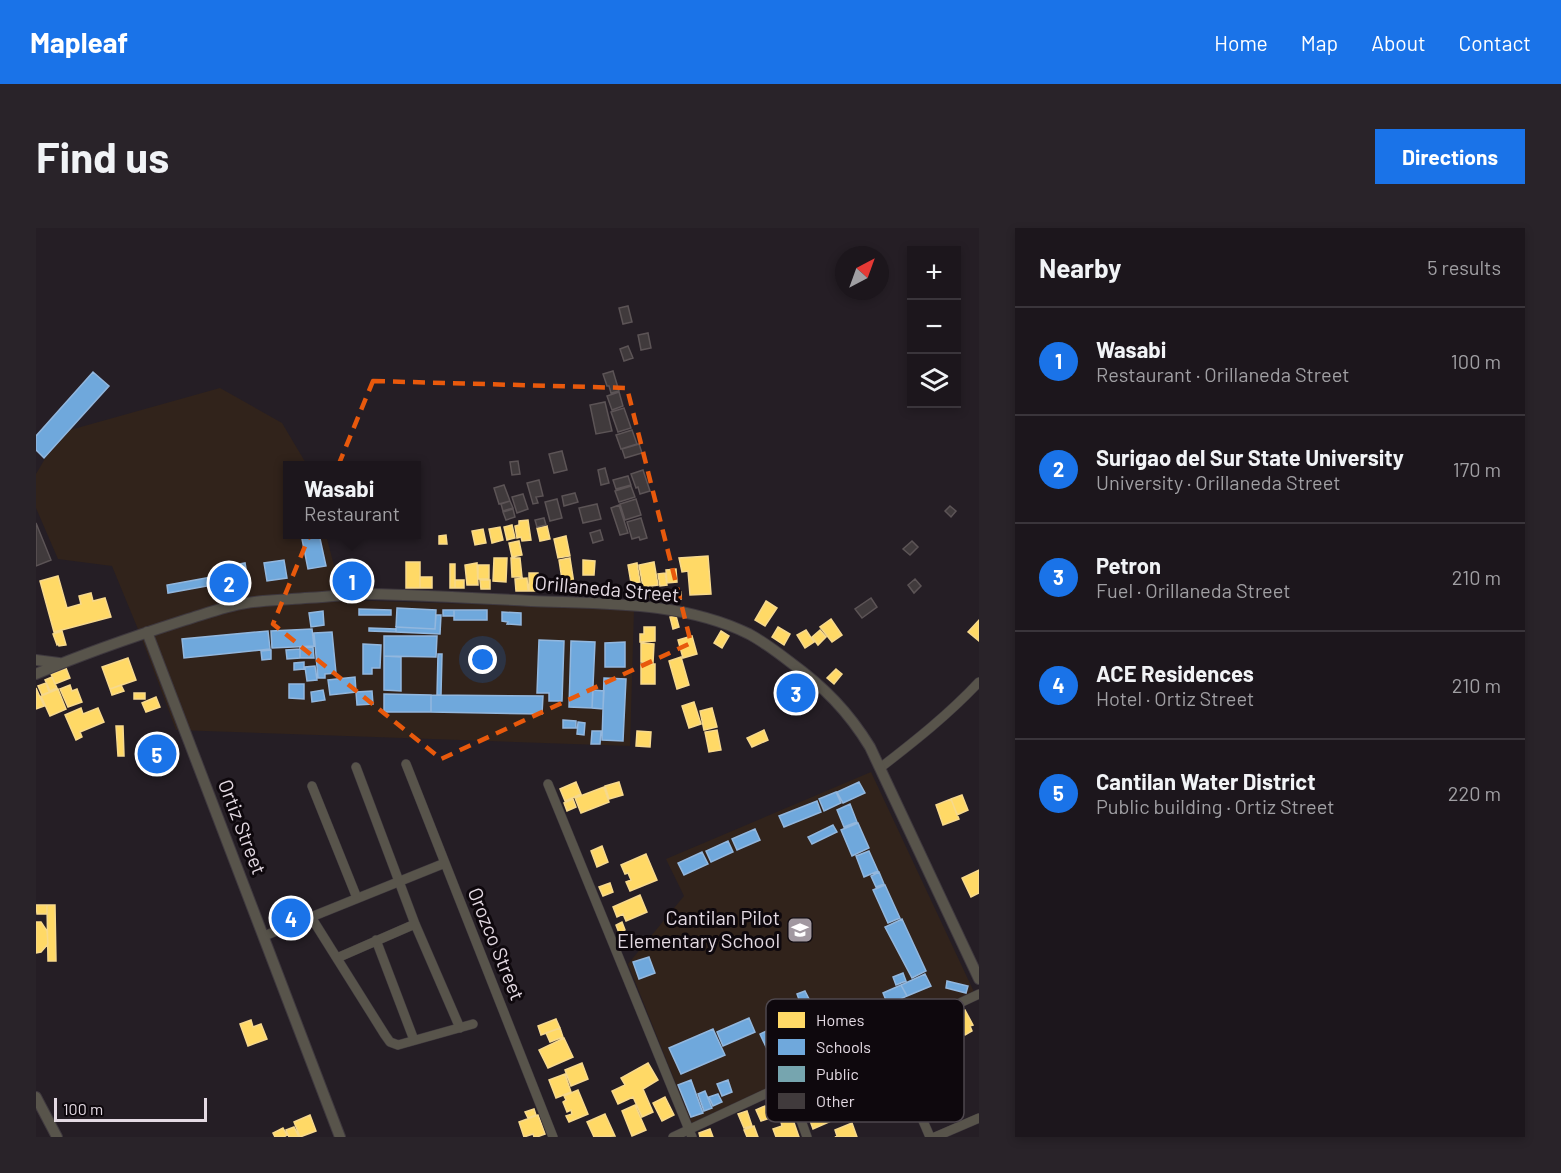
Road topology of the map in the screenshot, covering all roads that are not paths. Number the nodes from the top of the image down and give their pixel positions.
1 (147, 632) junction
2 (36, 660) edge
3 (62, 663) junction
4 (36, 674) edge
5 (979, 682) edge
6 (406, 764) dead end
7 (356, 767) dead end
8 (880, 768) junction
9 (548, 784) dead end
10 (312, 786) dead end
11 (445, 862) junction
12 (398, 880) junction
13 (357, 898) junction
14 (311, 917) junction
15 (415, 924) junction
16 (264, 936) junction
17 (376, 940) junction
18 (337, 958) junction
19 (979, 979) edge
20 (979, 994) edge
21 (964, 1001) edge
22 (473, 1024) dead end
23 (460, 1028) junction
24 (414, 1040) junction
25 (766, 1094) edge
26 (36, 1097) edge
27 (979, 1118) edge
28 (802, 1122) edge
29 (924, 1122) edge
30 (691, 1133) edge
31 (57, 1137) edge
32 (340, 1137) edge
33 (553, 1137) edge
34 (673, 1137) edge
35 (807, 1137) edge
36 (930, 1137) edge
37 (935, 1137) edge

1 - 3 street, Orillaneda Street
1 - 8 street, Orillaneda Street
1 - 16 street, Ortiz Street
2 - 3 street
3 - 4 street, Orillaneda Street
5 - 8 street
6 - 11 street, Orozco Street
7 - 12 street
8 - 19 street, Orillaneda Street
9 - 30 street
10 - 13 street
11 - 12 street
11 - 33 street, Orozco Street
12 - 13 street
12 - 15 street
13 - 14 street
14 - 16 street
14 - 18 street
15 - 17 street
15 - 23 street
16 - 32 street, Ortiz Street
17 - 18 street
17 - 24 street
18 - 24 street
20 - 21 street
22 - 23 street
23 - 24 street
25 - 30 street
26 - 31 street
27 - 37 street
28 - 35 street
29 - 36 street
30 - 34 street

